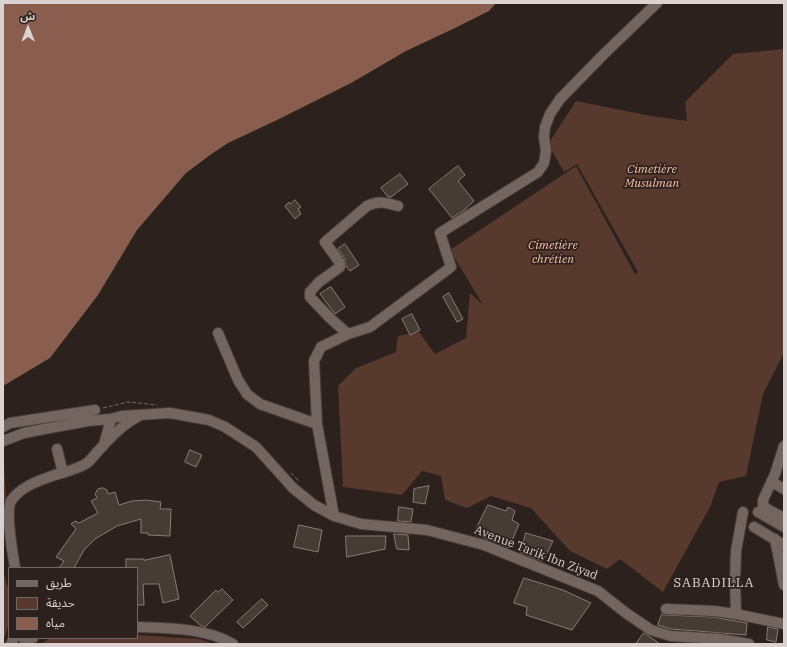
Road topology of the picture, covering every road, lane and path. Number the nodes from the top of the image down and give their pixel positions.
1 (657, 3) edge
2 (398, 206) dead end
3 (218, 333) dead end
4 (348, 334) junction
5 (95, 410) dead end
6 (140, 415) junction
7 (122, 416) junction
8 (110, 419) junction
9 (88, 421) junction
10 (317, 424) junction
11 (3, 427) edge
12 (120, 429) junction
13 (107, 431) junction
14 (3, 441) edge
15 (103, 445) junction
16 (784, 446) edge
17 (57, 449) dead end
18 (62, 473) junction
19 (777, 477) edge
20 (784, 489) edge
21 (743, 512) dead end
22 (758, 512) dead end
23 (334, 516) junction
24 (784, 518) edge
25 (754, 527) dead end
26 (784, 527) edge
27 (775, 540) junction
28 (784, 545) edge
29 (15, 567) edge
30 (784, 585) edge
31 (666, 609) dead end
32 (736, 614) junction
33 (784, 624) edge
34 (138, 627) edge
35 (669, 640) edge
36 (691, 641) edge
37 (733, 643) edge
38 (233, 644) edge
39 (749, 644) edge

1 - 4 street
2 - 4 street
3 - 10 street
4 - 10 street
5 - 11 street
6 - 7 street, Avenue Tarik Ibn Ziyad
6 - 12 street
6 - 23 street, Avenue Tarik Ibn Ziyad
7 - 8 street, Avenue Tarik Ibn Ziyad
7 - 12 street
8 - 9 street, Avenue Tarik Ibn Ziyad
8 - 13 street
9 - 13 street
9 - 14 street, Avenue Tarik Ibn Ziyad
10 - 23 street
12 - 15 street
13 - 15 street
15 - 18 street
16 - 19 street
17 - 18 street
18 - 29 street
19 - 20 street
19 - 24 street
21 - 32 street
22 - 26 street
23 - 35 street, Avenue Tarik Ibn Ziyad
25 - 27 street
27 - 28 street
27 - 30 street
31 - 32 street
32 - 33 street
34 - 38 street
35 - 36 street, Avenue Tarik Ibn Ziyad
36 - 37 street, Avenue Tarik Ibn Ziyad
37 - 39 street, Avenue Tarik Ibn Ziyad

